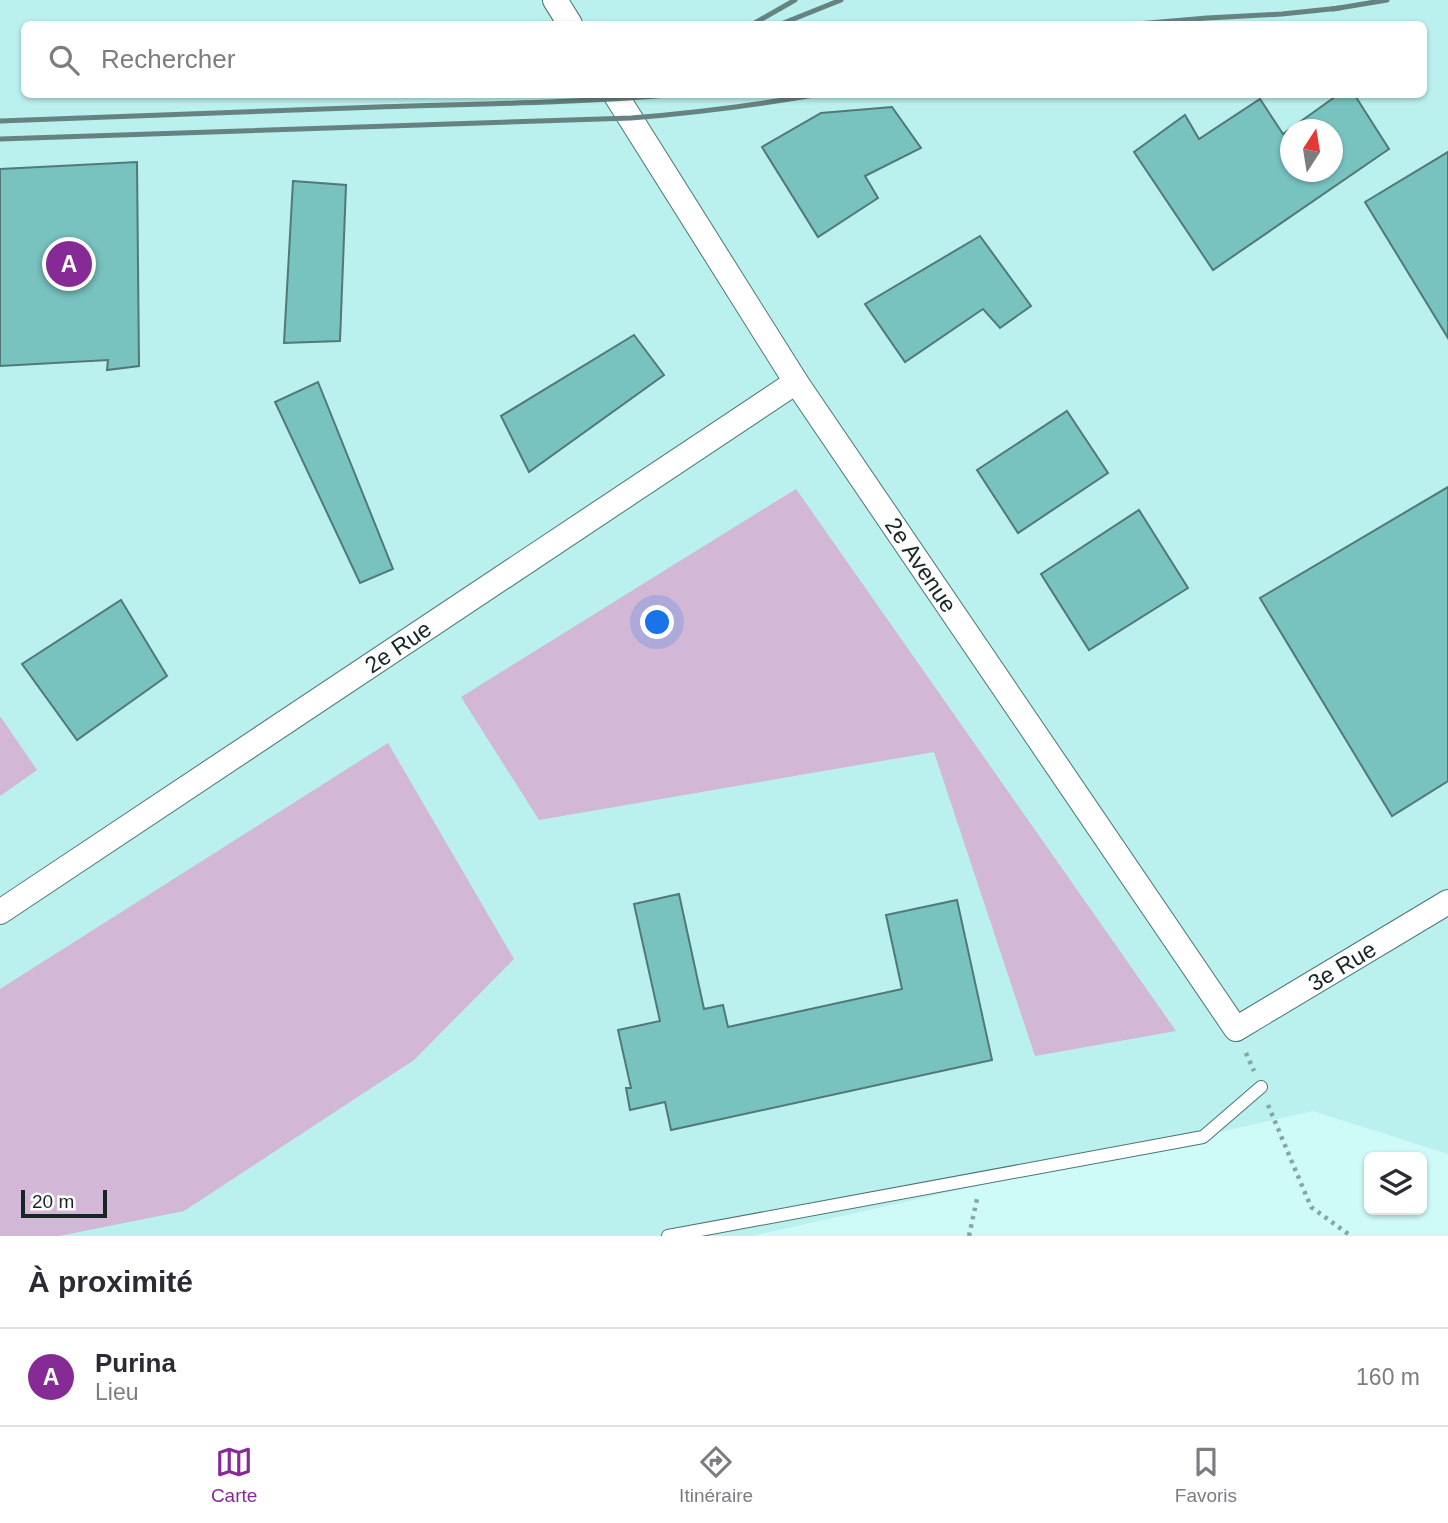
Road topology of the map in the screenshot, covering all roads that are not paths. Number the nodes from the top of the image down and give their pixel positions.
1 (555, 0) edge
2 (568, 21) edge
3 (618, 98) edge
4 (796, 382) junction
5 (1448, 902) edge
6 (0, 912) edge
7 (1236, 1029) joint
8 (1261, 1087) road end
9 (668, 1236) edge

1 - 2 street
3 - 4 street, 2e Avenue
4 - 6 street, 2e Rue
4 - 7 street, 2e Avenue
5 - 7 street, 3e Rue
8 - 9 lane

